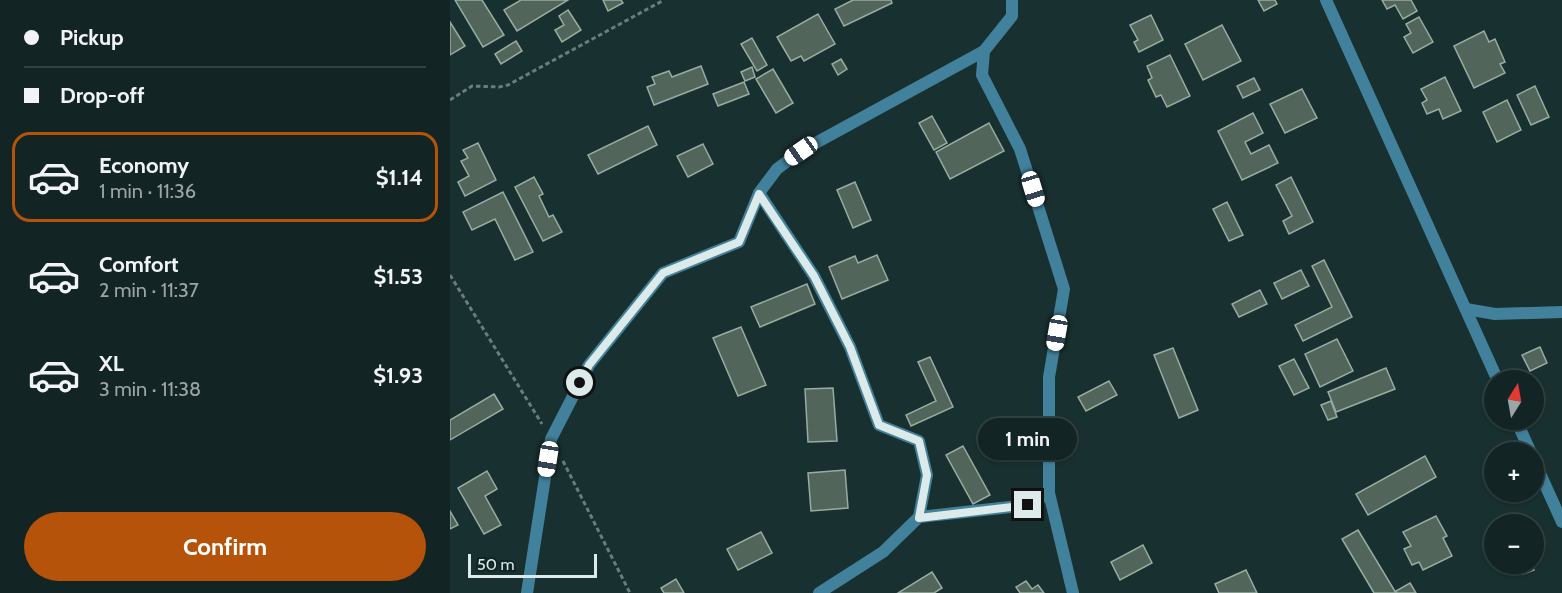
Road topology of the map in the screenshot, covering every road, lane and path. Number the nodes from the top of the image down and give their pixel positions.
1 (664, 0) edge
2 (1012, 0) edge
3 (1326, 0) edge
4 (1335, 0) edge
5 (1332, 15) junction
6 (984, 51) junction
7 (450, 100) edge
8 (759, 194) junction
9 (1466, 309) junction
10 (1562, 312) edge
11 (1493, 370) edge
12 (1544, 482) edge
13 (1049, 494) junction
14 (919, 518) junction
15 (1562, 522) edge
16 (527, 593) edge
17 (819, 593) edge
18 (1074, 593) edge

1 - 7 path
2 - 6 street
3 - 5 street
4 - 5 street
5 - 9 street
6 - 8 street
6 - 13 street
8 - 14 street
8 - 16 street
9 - 10 street
9 - 11 street
12 - 15 street
13 - 14 street
13 - 18 street
14 - 17 street

